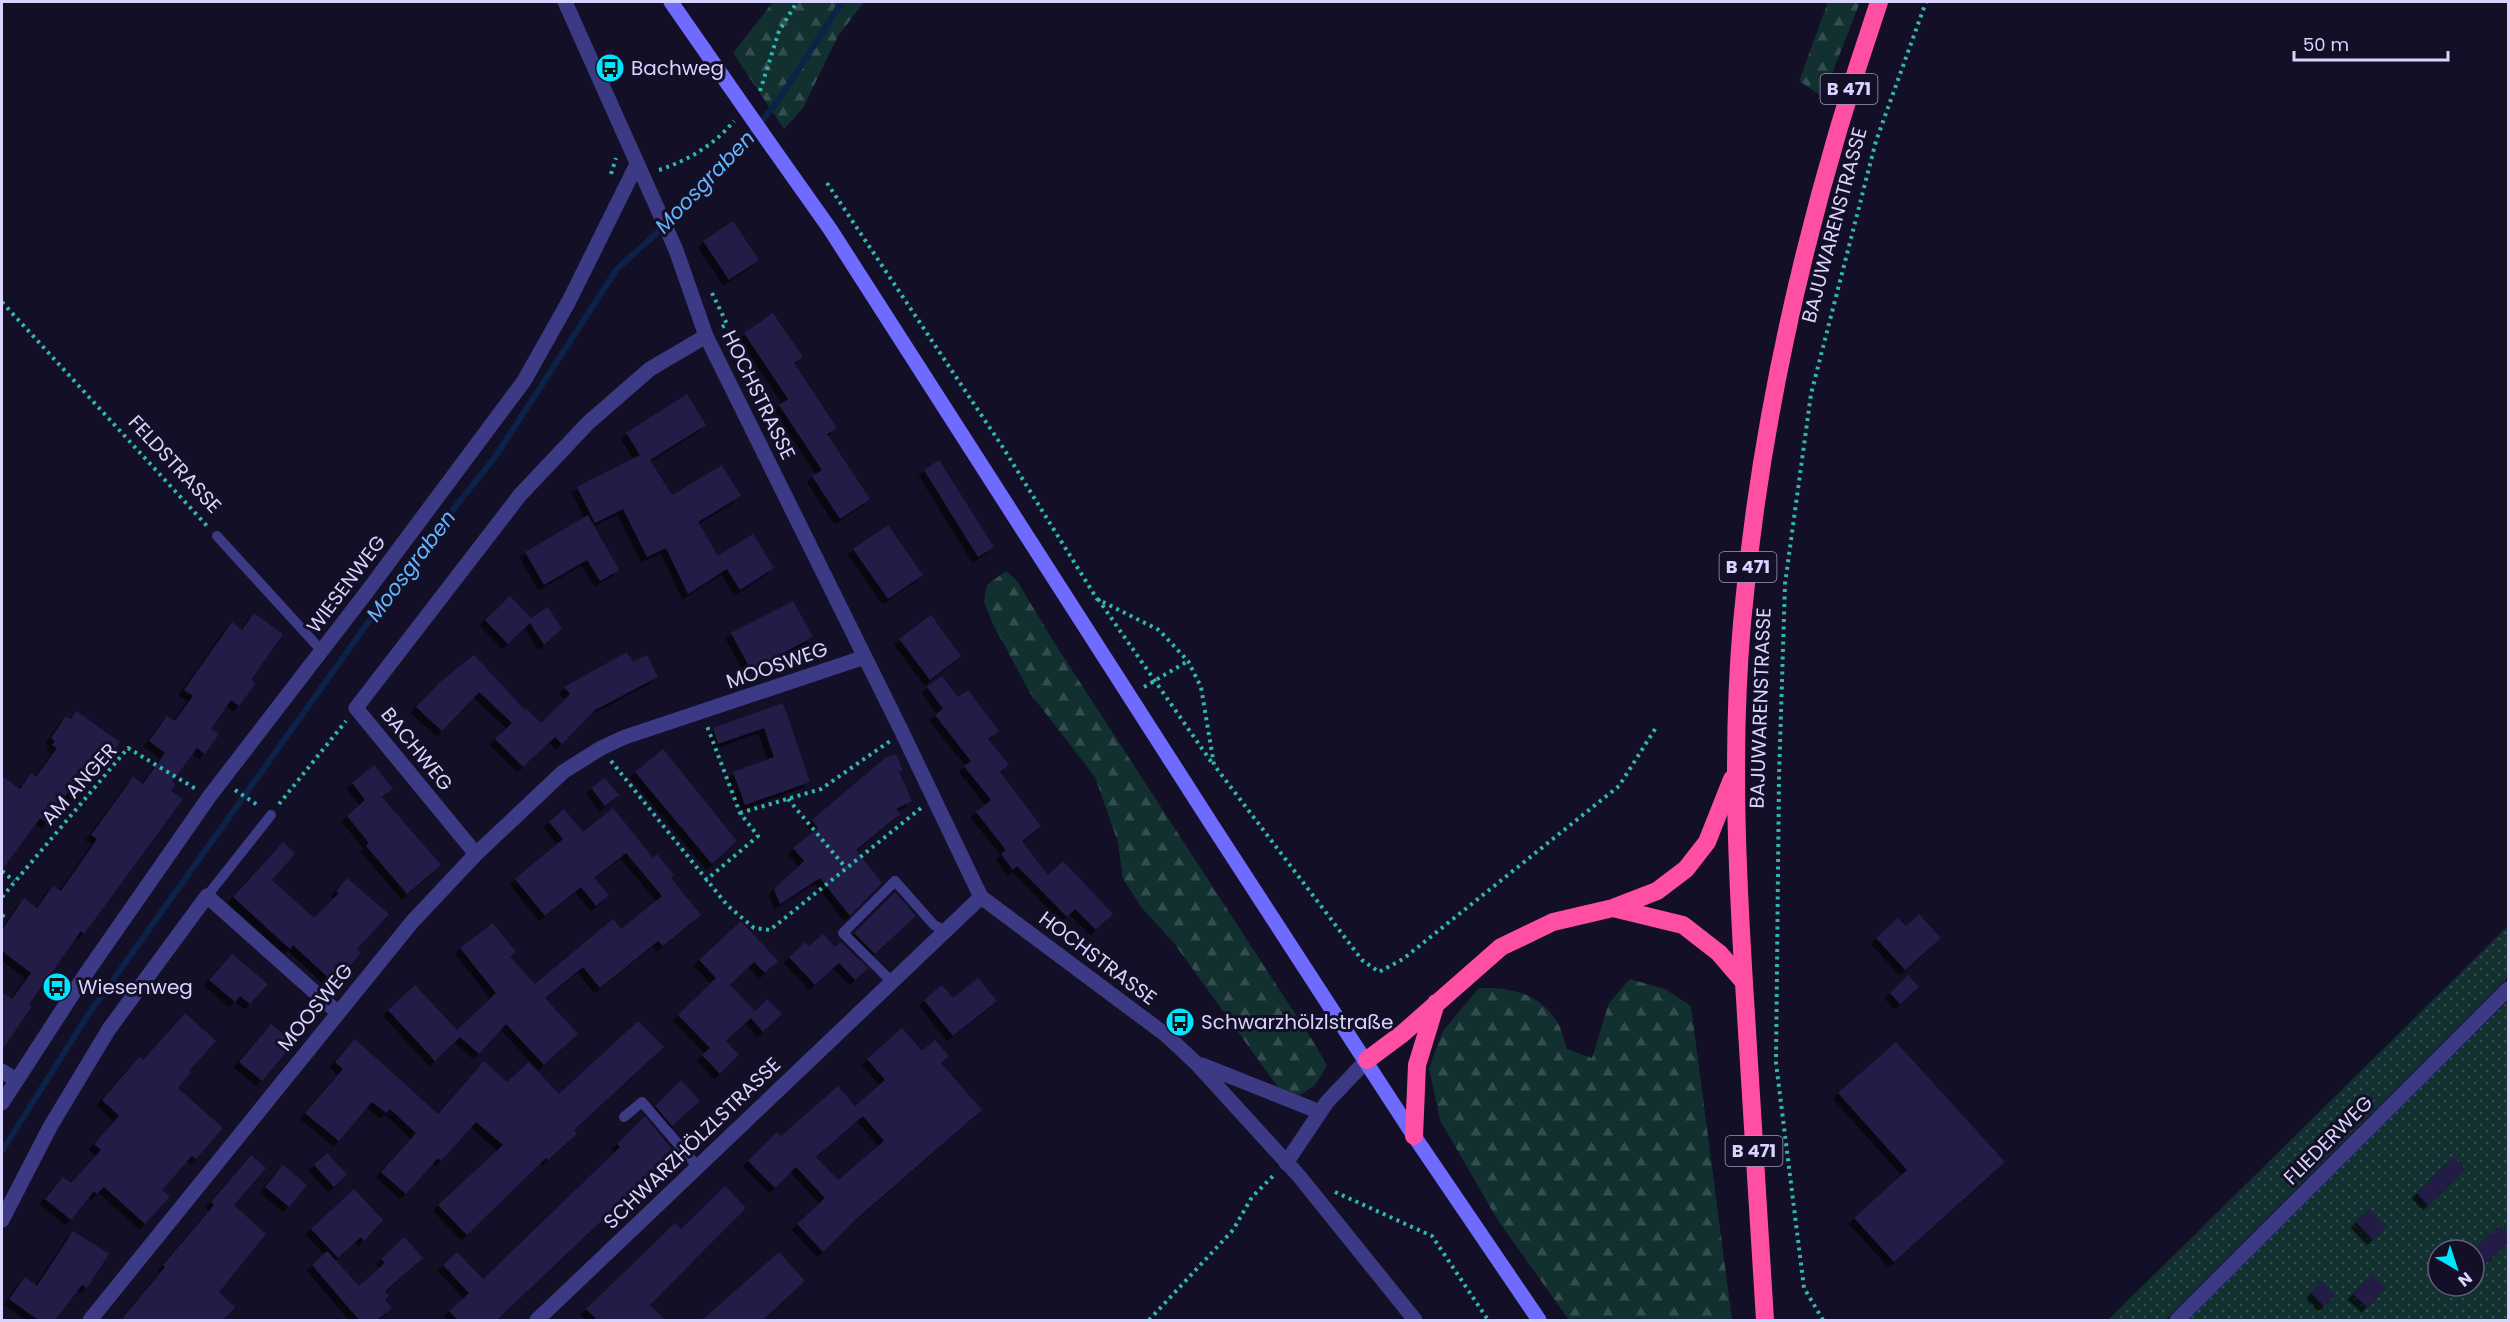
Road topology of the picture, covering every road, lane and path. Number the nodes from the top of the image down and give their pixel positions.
1 (565, 2) edge
2 (671, 2) edge
3 (797, 2) edge
4 (1879, 2) edge
5 (1926, 2) edge
6 (760, 91) dead end
7 (734, 121) dead end
8 (637, 164) junction
9 (658, 170) dead end
10 (827, 183) dead end
11 (2, 302) edge
12 (706, 336) junction
13 (217, 536) joint
14 (1098, 598) junction
15 (322, 651) junction
16 (865, 657) junction
17 (1188, 662) junction
18 (1155, 681) junction
19 (1130, 696) junction
20 (356, 708) junction
21 (702, 713) junction
22 (1657, 726) dead end
23 (902, 732) junction
24 (601, 748) junction
25 (1214, 765) junction
26 (1737, 769) junction
27 (222, 781) junction
28 (209, 797) junction
29 (933, 798) junction
30 (788, 799) junction
31 (740, 813) junction
32 (271, 815) junction
33 (476, 854) junction
34 (846, 868) junction
35 (2, 871) edge
36 (14, 881) junction
37 (705, 881) junction
38 (207, 896) junction
39 (2, 897) edge
40 (981, 897) junction
41 (1613, 908) junction
42 (946, 931) junction
43 (892, 982) junction
44 (1744, 982) junction
45 (2508, 988) edge
46 (1437, 1003) junction
47 (337, 1012) junction
48 (1367, 1060) junction
49 (1196, 1063) junction
50 (2, 1071) edge
51 (16, 1080) junction
52 (2, 1102) edge
53 (1320, 1112) junction
54 (624, 1118) dead end
55 (1414, 1136) junction
56 (1286, 1163) junction
57 (698, 1167) junction
58 (1329, 1190) dead end
59 (2, 1220) edge
60 (90, 1320) edge
61 (537, 1320) edge
62 (1149, 1320) edge
63 (1415, 1320) edge
64 (1488, 1320) edge
65 (1539, 1320) edge
66 (1765, 1320) edge
67 (1823, 1320) edge
68 (2177, 1320) edge

1 - 8 street, HOCHSTRASSE
2 - 19 main road, bridge
3 - 6 path
4 - 26 highway, B 471
5 - 67 path, BAJUWARENSTRASSE
7 - 9 path
8 - 12 street, HOCHSTRASSE
8 - 15 street, WIESENWEG
10 - 14 path
11 - 13 path, FELDSTRASSE
12 - 16 street, HOCHSTRASSE
12 - 20 street, BACHWEG
13 - 15 lane, FELDSTRASSE
14 - 17 path
14 - 18 path
15 - 27 street, WIESENWEG
16 - 21 street, MOOSWEG
16 - 23 street, HOCHSTRASSE
17 - 18 path
17 - 25 path
18 - 19 path
18 - 25 path
19 - 48 main road
20 - 32 path
20 - 33 street, BACHWEG
21 - 24 street, MOOSWEG
21 - 31 path
22 - 25 path
23 - 29 street, HOCHSTRASSE
23 - 30 path
24 - 33 street, MOOSWEG
24 - 37 path
26 - 41 highway
26 - 44 highway, B 471
27 - 28 street, WIESENWEG
27 - 32 path
28 - 36 path, AM ANGER
28 - 51 street, WIESENWEG
29 - 34 path
29 - 40 street, HOCHSTRASSE
30 - 31 path
30 - 34 path
31 - 37 path
32 - 38 lane
33 - 47 street, MOOSWEG
34 - 37 path
35 - 36 path
36 - 39 path, AM ANGER
38 - 47 street
38 - 59 street
40 - 42 street, SCHWARZHÖLZLSTRASSE
40 - 49 street, HOCHSTRASSE
41 - 44 highway
41 - 46 highway
42 - 43 street, SCHWARZHÖLZLSTRASSE
42 - 43 lane
43 - 57 street, SCHWARZHÖLZLSTRASSE
44 - 66 highway, B 471
45 - 68 street, FLIEDERWEG
46 - 48 highway
46 - 55 highway
47 - 60 street, MOOSWEG
48 - 53 street
48 - 55 main road
49 - 53 street
49 - 56 street, HOCHSTRASSE
50 - 51 street
51 - 52 street, WIESENWEG
53 - 56 street
54 - 57 lane
55 - 65 main road
56 - 62 path
56 - 63 street, HOCHSTRASSE
57 - 61 street, SCHWARZHÖLZLSTRASSE
58 - 64 path

